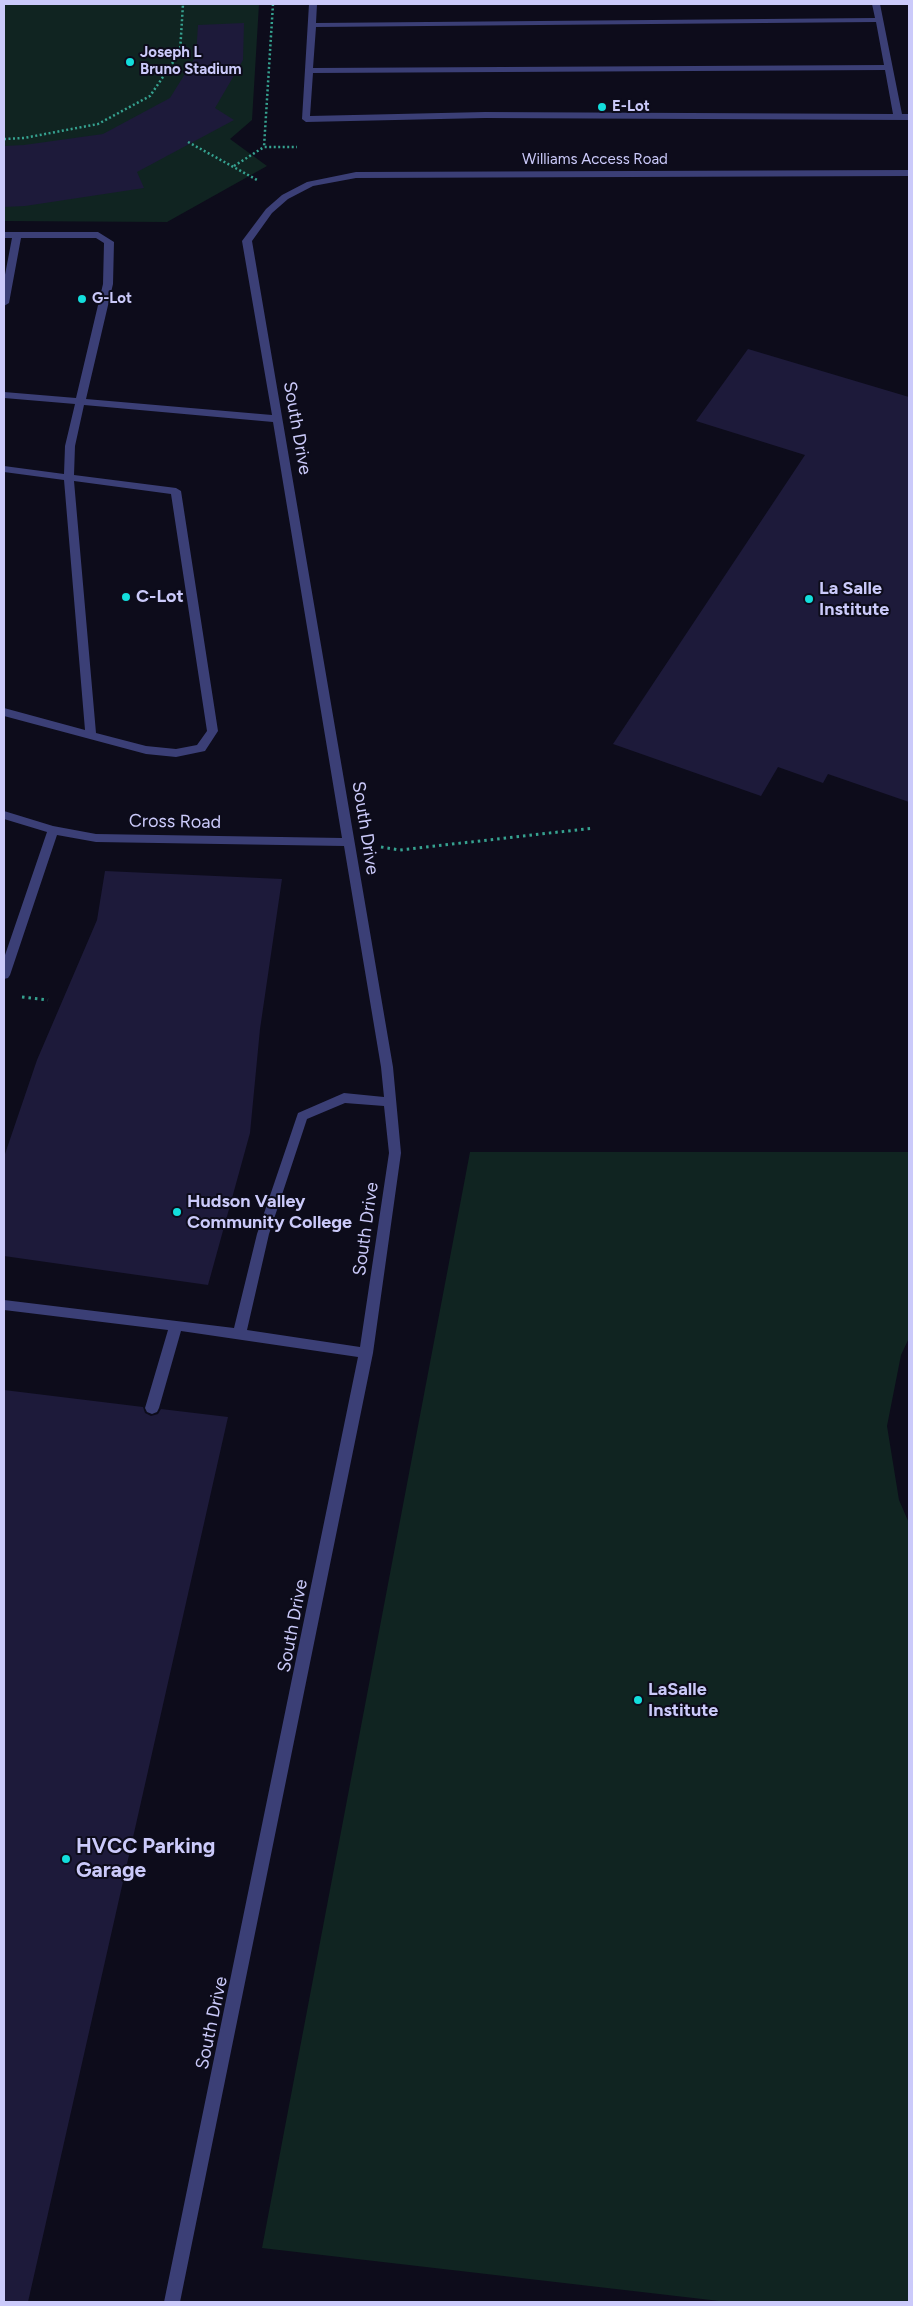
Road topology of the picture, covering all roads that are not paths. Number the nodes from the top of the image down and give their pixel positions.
1 (313, 4) edge
2 (876, 4) edge
3 (878, 20) junction
4 (312, 24) junction
5 (889, 67) junction
6 (308, 71) junction
7 (898, 117) junction
8 (909, 117) edge
9 (909, 173) edge
10 (285, 197) joint
11 (4, 234) edge
12 (17, 235) junction
13 (4, 303) edge
14 (4, 395) edge
15 (80, 402) junction
16 (278, 419) junction
17 (4, 469) edge
18 (69, 477) junction
19 (4, 712) edge
20 (91, 736) junction
21 (4, 815) edge
22 (53, 830) junction
23 (350, 842) junction
24 (4, 976) edge
25 (390, 1102) junction
26 (4, 1304) edge
27 (176, 1325) junction
28 (239, 1334) junction
29 (366, 1353) junction
30 (152, 1408) dead end
31 (172, 2302) edge

1 - 4 street
2 - 3 street
3 - 4 street
3 - 5 street
4 - 6 street
5 - 6 street
5 - 7 street
6 - 7 street
7 - 8 street
9 - 10 street, Williams Access Road
10 - 16 street, South Drive
11 - 12 street
12 - 13 street
12 - 15 street
14 - 15 street
15 - 16 street
15 - 18 street
16 - 23 street, South Drive
17 - 18 street
18 - 20 street
18 - 20 street
19 - 20 street
21 - 22 street, Cross Road
22 - 23 street, Cross Road
22 - 24 street
23 - 25 street, South Drive
25 - 28 street
25 - 29 street, South Drive
26 - 27 street
27 - 28 street
27 - 30 street
28 - 29 street
29 - 31 street, South Drive

